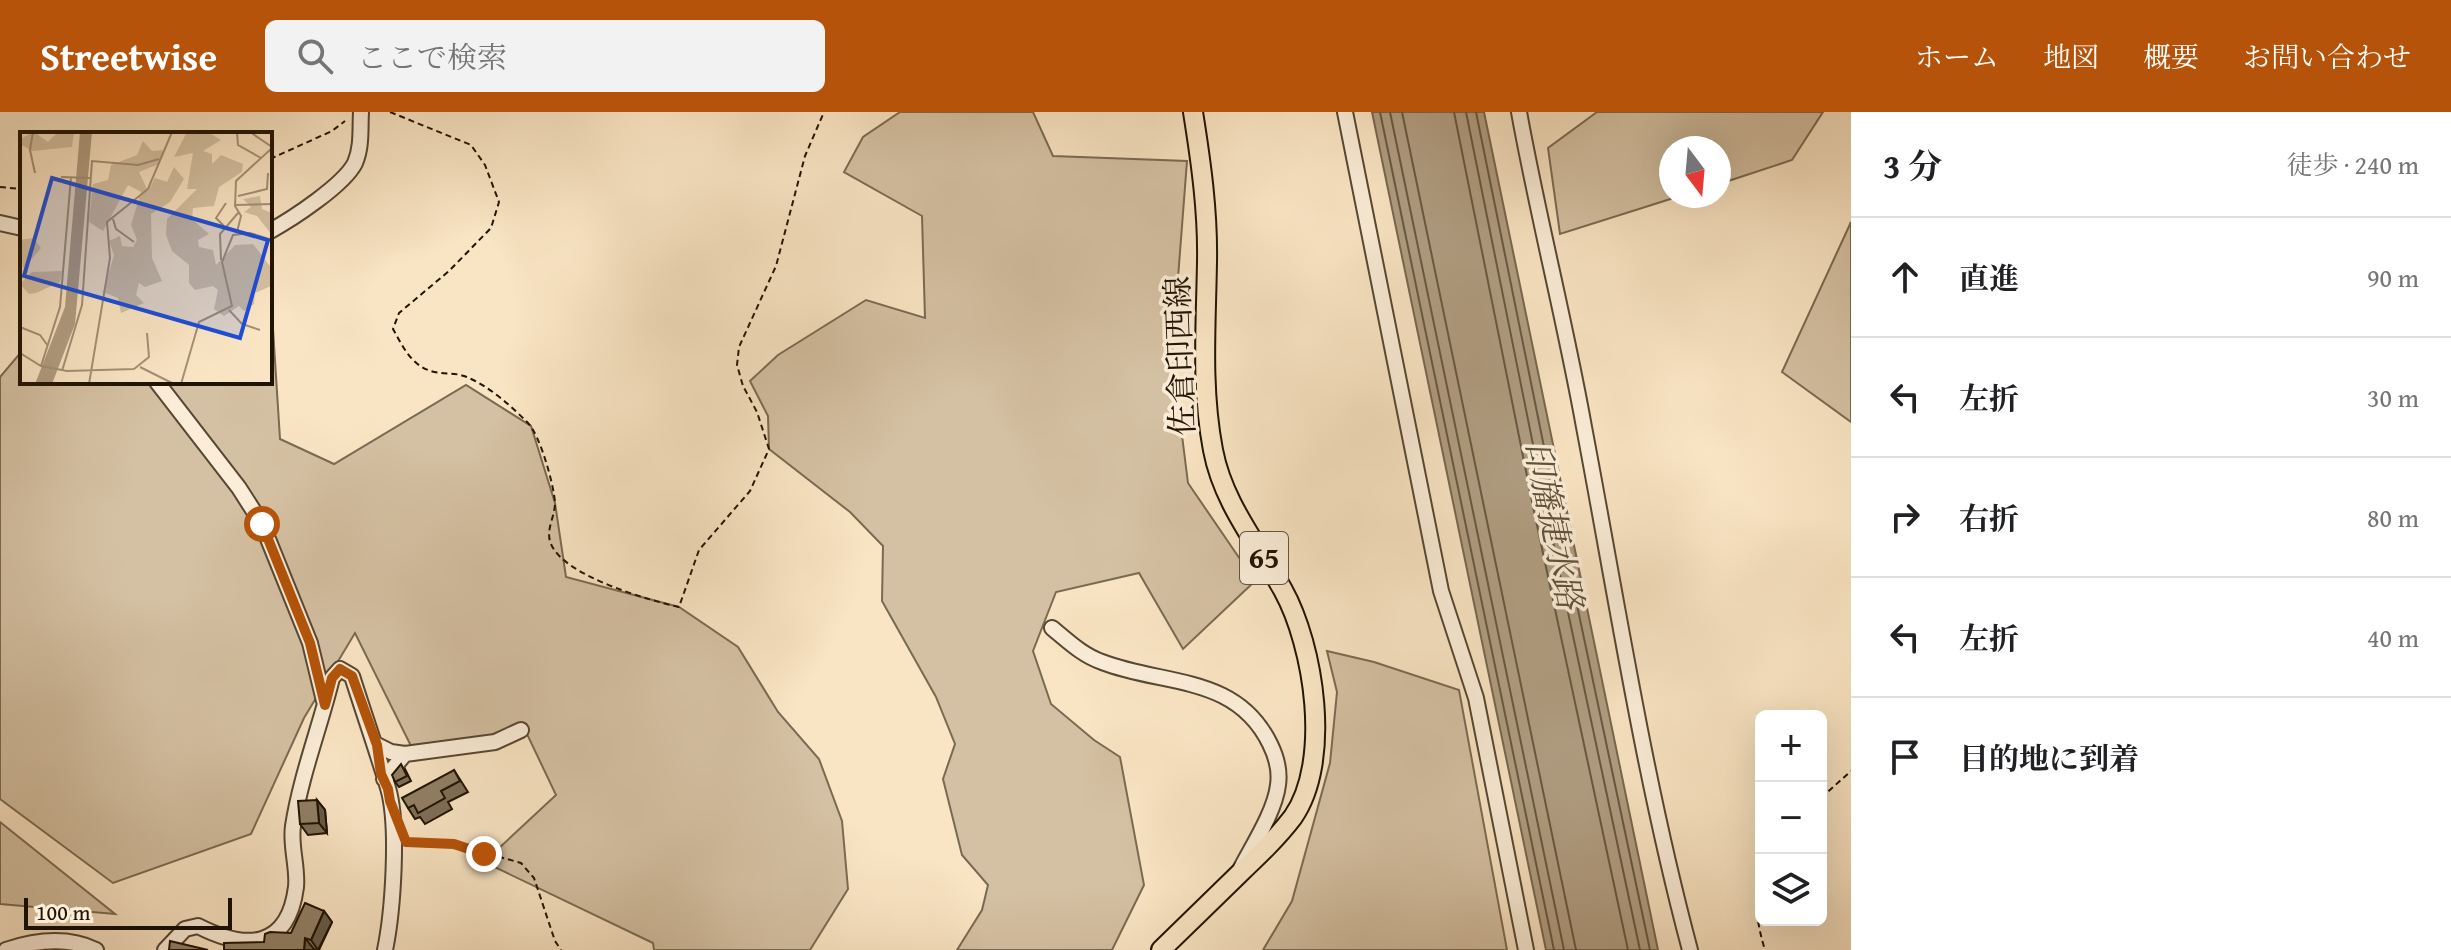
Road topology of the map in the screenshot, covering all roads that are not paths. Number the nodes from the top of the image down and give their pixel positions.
1 (361, 112) edge
2 (1193, 112) edge
3 (1345, 112) edge
4 (1519, 112) edge
5 (0, 223) edge
6 (20, 228) edge
7 (272, 230) edge
8 (159, 384) edge
9 (1052, 628) dead end
10 (325, 705) junction
11 (521, 730) dead end
12 (377, 745) junction
13 (405, 754) junction
14 (384, 779) junction
15 (1237, 876) junction
16 (262, 946) edge
17 (6, 950) edge
18 (96, 950) edge
19 (165, 950) edge
20 (385, 950) edge
21 (1161, 950) edge
22 (1526, 950) edge
23 (1690, 950) edge

1 - 7 street
2 - 15 main road, 佐倉印西線 / 65
3 - 22 street
4 - 23 street
5 - 6 street
8 - 10 street
9 - 15 street
10 - 12 street
10 - 16 street
11 - 13 street
12 - 13 street
12 - 14 street
13 - 14 street
14 - 20 street
15 - 21 main road, 佐倉印西線 / 65
16 - 19 street
17 - 18 street

